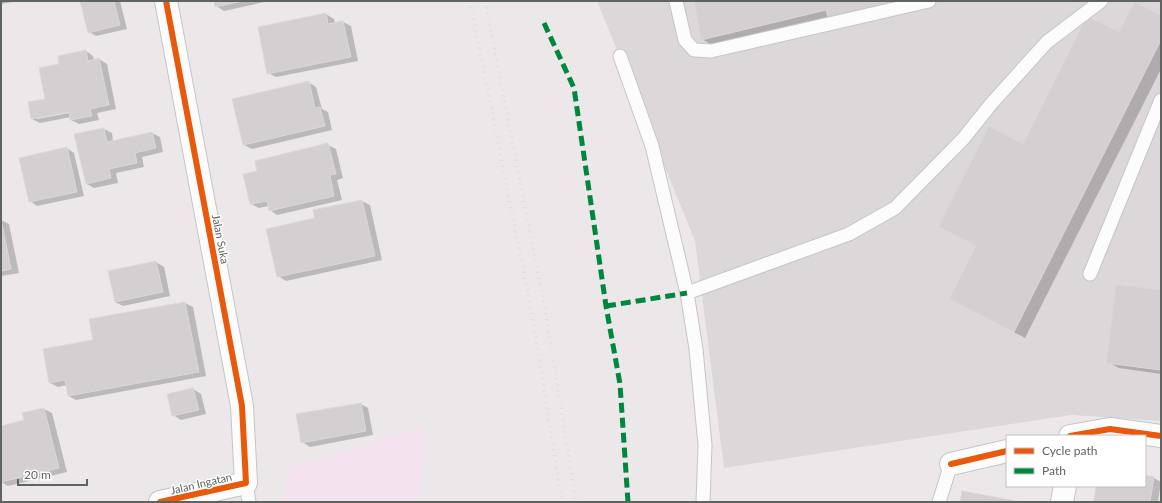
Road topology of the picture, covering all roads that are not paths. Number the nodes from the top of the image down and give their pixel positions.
1 (166, 1) edge
2 (676, 1) edge
3 (929, 1) edge
4 (1101, 1) edge
5 (620, 56) dead end
6 (1161, 100) edge
7 (1090, 274) dead end
8 (686, 293) junction
9 (1077, 435) edge
10 (1161, 436) edge
11 (1006, 451) edge
12 (951, 464) joint
13 (1064, 487) edge
14 (247, 492) edge
15 (160, 502) edge
16 (703, 502) edge
17 (939, 502) edge
18 (1062, 502) edge

1 - 14 street, Jalan Suka
2 - 3 lane
4 - 8 lane
5 - 8 lane
6 - 7 lane
8 - 16 lane
9 - 10 street
11 - 12 street
12 - 17 lane
13 - 18 street
14 - 15 street, Jalan Ingatan

